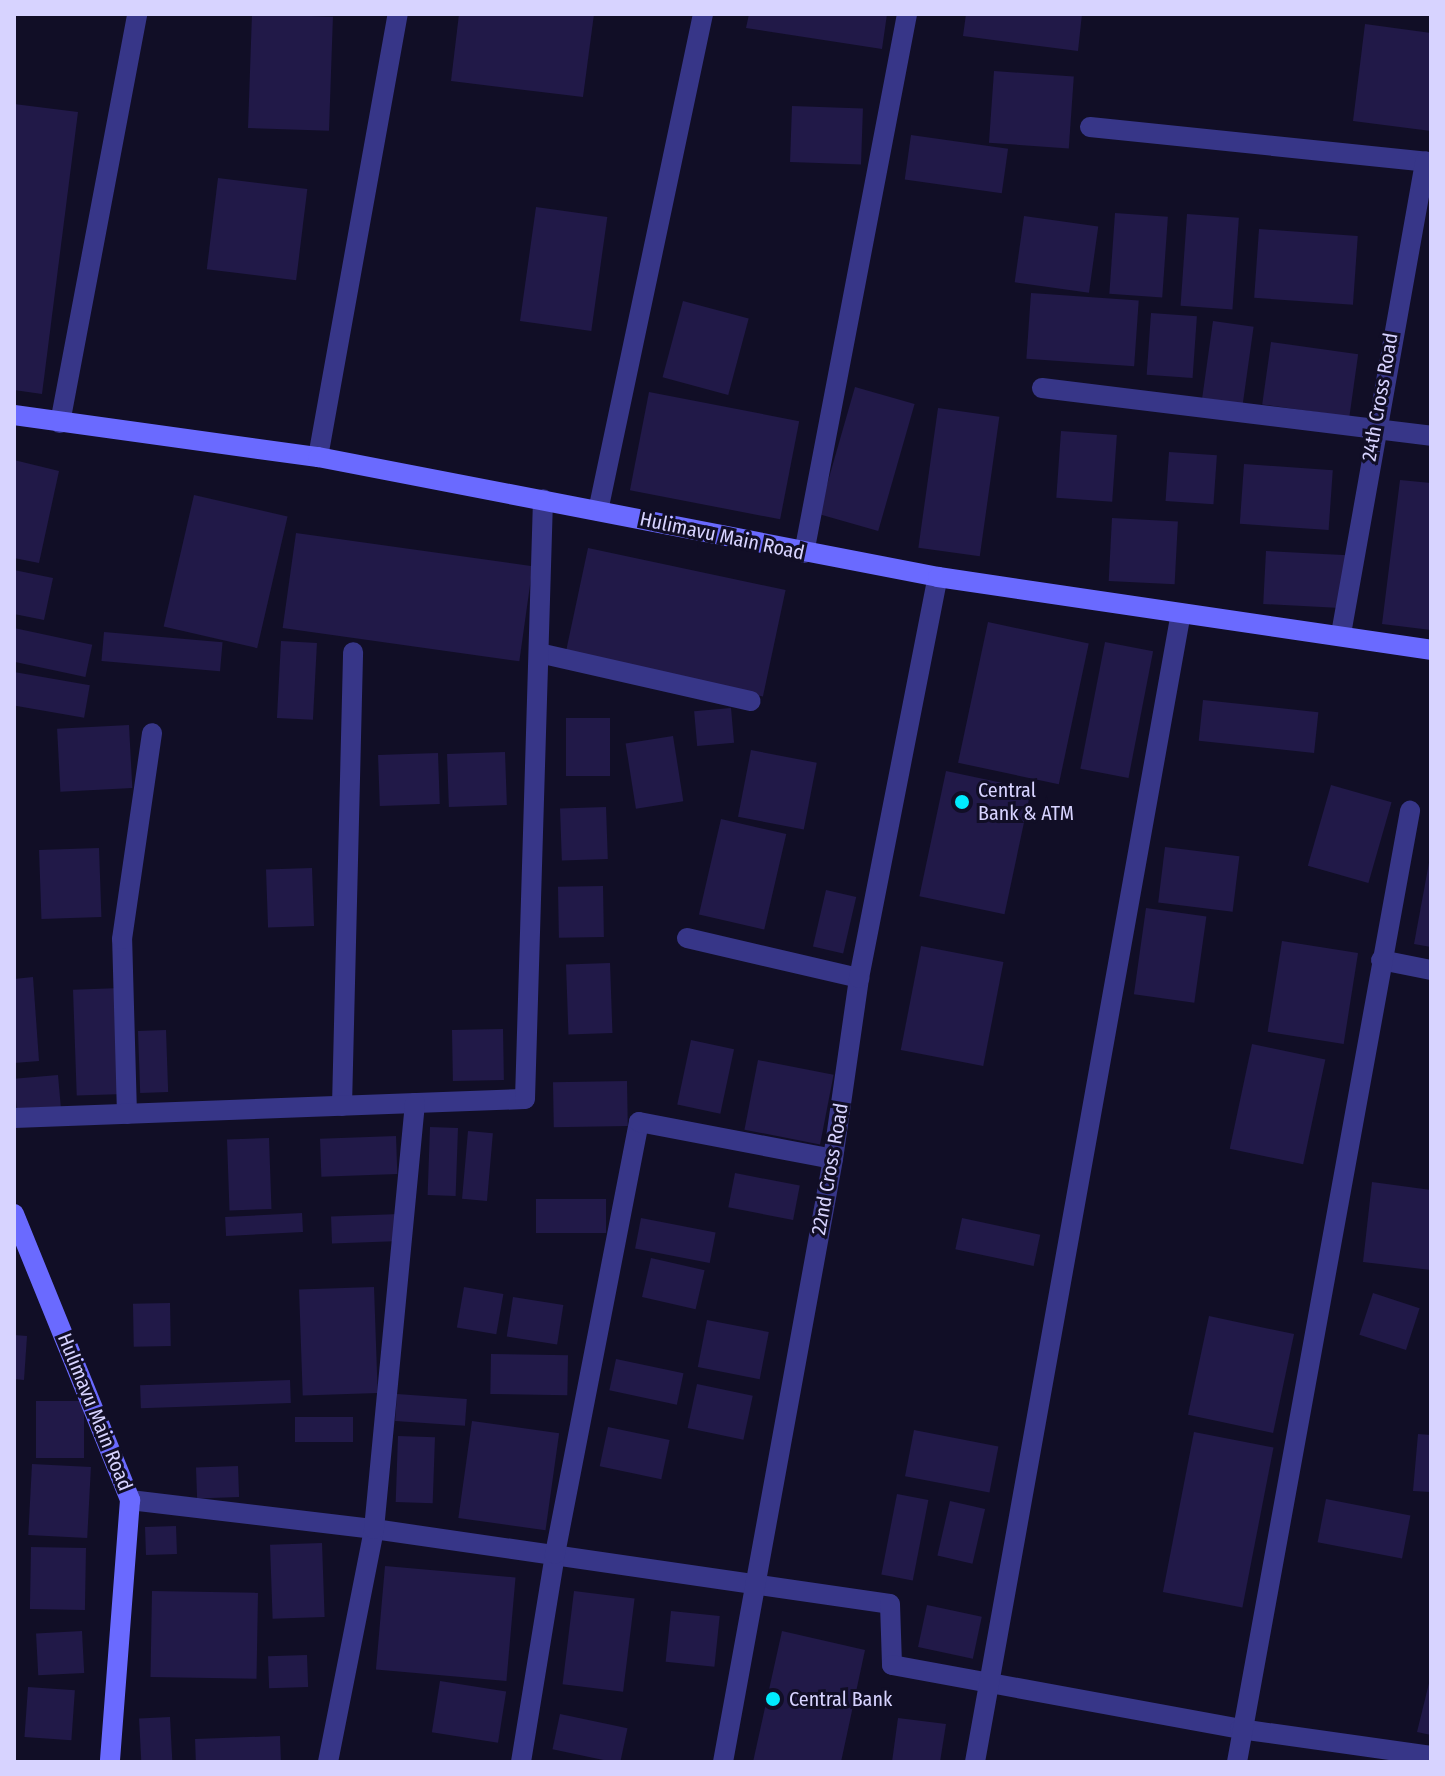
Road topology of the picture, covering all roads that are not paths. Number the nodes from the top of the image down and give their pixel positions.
1 (137, 14) edge
2 (398, 14) edge
3 (703, 14) edge
4 (907, 14) edge
5 (1090, 127) dead end
6 (1428, 162) edge
7 (1042, 388) dead end
8 (14, 415) edge
9 (60, 423) junction
10 (1374, 427) junction
11 (1431, 436) edge
12 (318, 457) junction
13 (543, 499) junction
14 (598, 511) junction
15 (804, 553) junction
16 (938, 577) junction
17 (1181, 613) junction
18 (1341, 634) junction
19 (1431, 650) edge
20 (353, 652) dead end
21 (539, 653) junction
22 (751, 701) dead end
23 (152, 733) dead end
24 (1410, 811) dead end
25 (687, 938) dead end
26 (1381, 960) junction
27 (1431, 970) edge
28 (859, 978) junction
29 (415, 1103) junction
30 (342, 1106) junction
31 (127, 1114) junction
32 (14, 1118) edge
33 (833, 1159) junction
34 (14, 1214) edge
35 (130, 1500) junction
36 (374, 1529) junction
37 (555, 1554) junction
38 (753, 1582) junction
39 (988, 1683) junction
40 (1240, 1729) junction
41 (1431, 1756) edge
42 (110, 1762) edge
43 (328, 1762) edge
44 (521, 1762) edge
45 (723, 1762) edge
46 (975, 1762) edge
47 (1237, 1762) edge

1 - 9 street
2 - 12 street
3 - 14 street
4 - 15 street
5 - 6 street
6 - 10 street, 24th Cross Road
7 - 10 street
8 - 9 street, Hulimavu Main Road
9 - 12 street, Hulimavu Main Road
10 - 11 street
10 - 18 street, 24th Cross Road
12 - 13 street, Hulimavu Main Road
13 - 14 street, Hulimavu Main Road
13 - 21 street
14 - 15 street, Hulimavu Main Road
15 - 16 street, Hulimavu Main Road
16 - 17 street, Hulimavu Main Road
16 - 28 street, 22nd Cross Road
17 - 18 street, Hulimavu Main Road
17 - 39 street
18 - 19 street, Hulimavu Main Road
20 - 30 street
21 - 22 street
21 - 29 street
23 - 31 street
24 - 26 street
25 - 28 street
26 - 27 street
26 - 40 street
28 - 33 street, 22nd Cross Road
29 - 30 street
29 - 36 street
30 - 31 street
31 - 32 street
33 - 37 street
33 - 38 street, 22nd Cross Road
34 - 35 street, Hulimavu Main Road
35 - 36 street
35 - 42 street, Hulimavu Main Road
36 - 37 street
36 - 43 street
37 - 38 street
37 - 44 street
38 - 39 street
38 - 45 street, 22nd Cross Road
39 - 40 street
39 - 46 street
40 - 41 street
40 - 47 street

